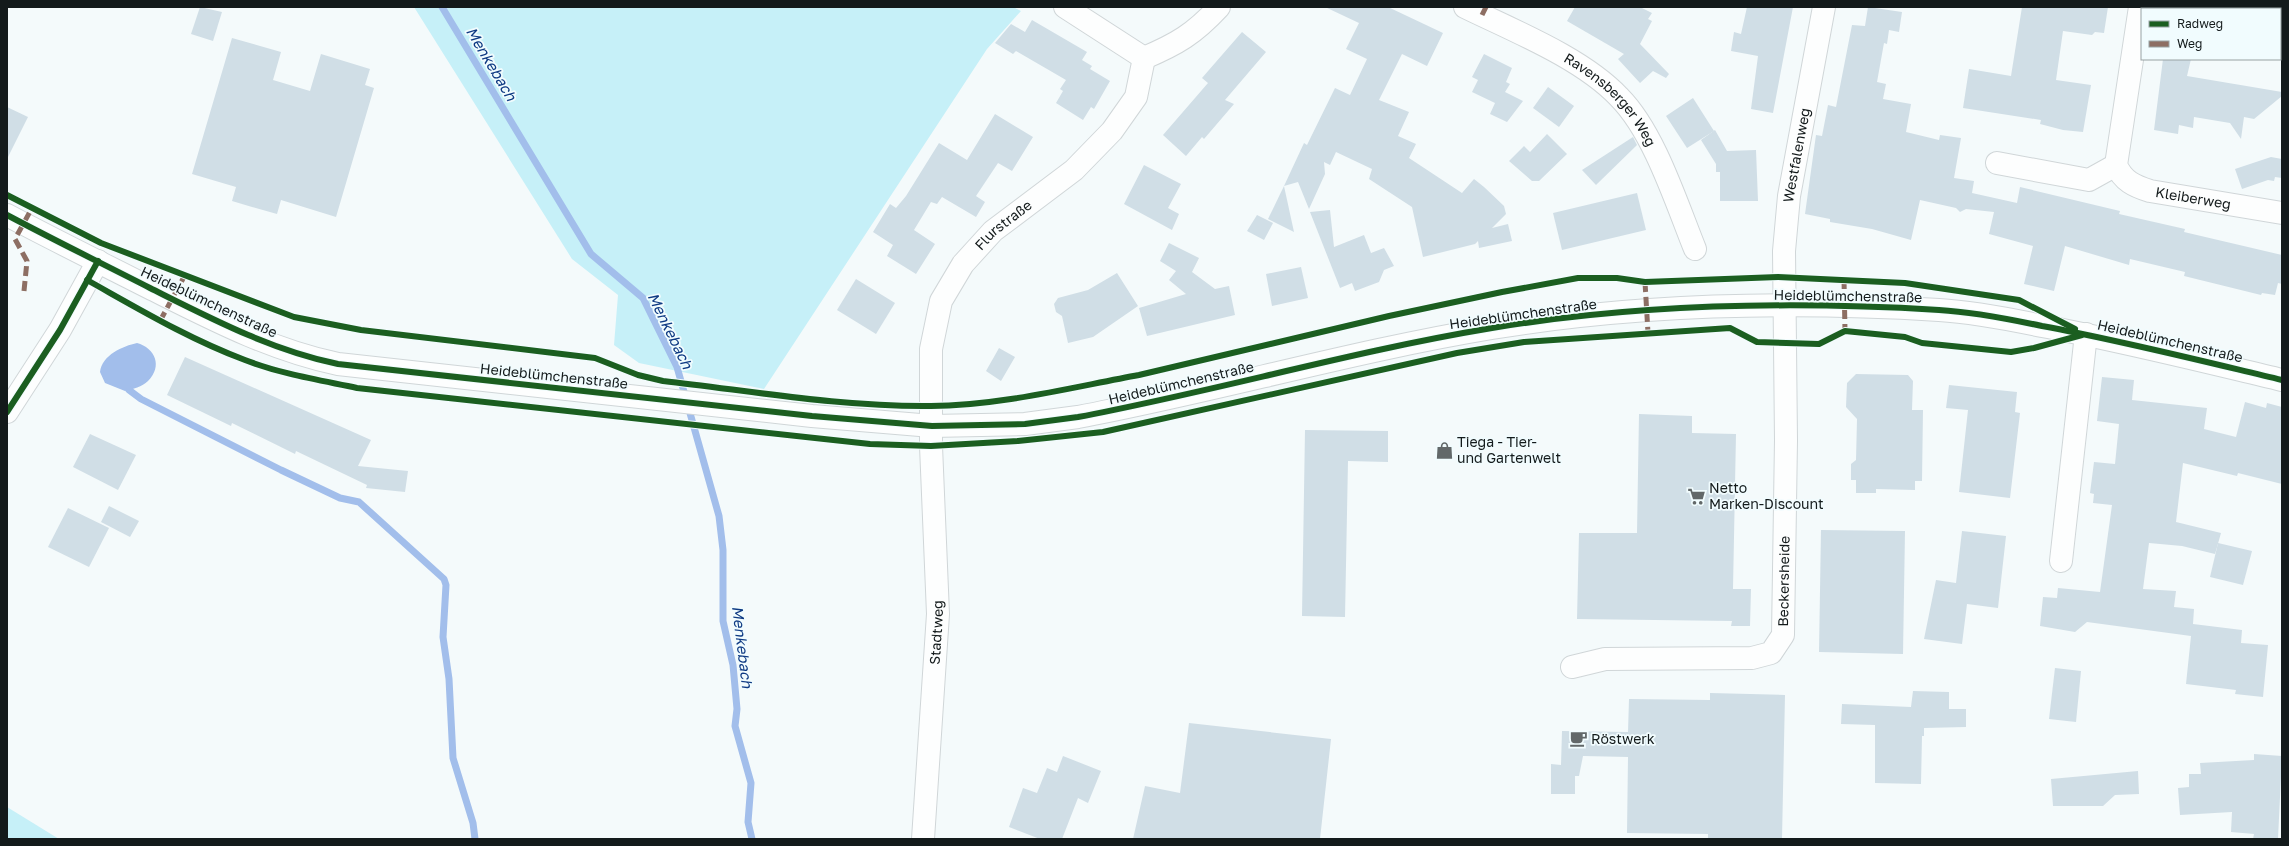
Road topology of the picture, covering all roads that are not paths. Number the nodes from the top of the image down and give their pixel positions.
1 (1065, 7) edge
2 (1219, 7) edge
3 (1465, 7) edge
4 (1824, 7) edge
5 (2140, 7) edge
6 (1144, 58) junction
7 (1997, 163) dead end
8 (2116, 165) junction
9 (2282, 213) edge
10 (7, 215) edge
11 (1695, 249) dead end
12 (98, 262) junction
13 (1784, 306) junction
14 (2086, 334) junction
15 (2282, 380) edge
16 (10, 402) edge
17 (932, 426) junction
18 (2061, 561) dead end
19 (1572, 667) dead end
20 (923, 839) edge

1 - 6 street
2 - 6 street
3 - 11 street, Ravensberger Weg
4 - 13 street, Westfalenweg
5 - 8 street
6 - 17 street, Flurstraße
7 - 8 street
8 - 9 street, Kleiberweg
10 - 12 street, Heideblümchenstraße
12 - 16 street
12 - 17 street, Heideblümchenstraße
13 - 14 street, Heideblümchenstraße
13 - 17 street, Heideblümchenstraße
13 - 19 street, Beckersheide
14 - 15 street, Heideblümchenstraße
14 - 18 street, Heideblümchenstraße
17 - 20 street, Stadtweg

